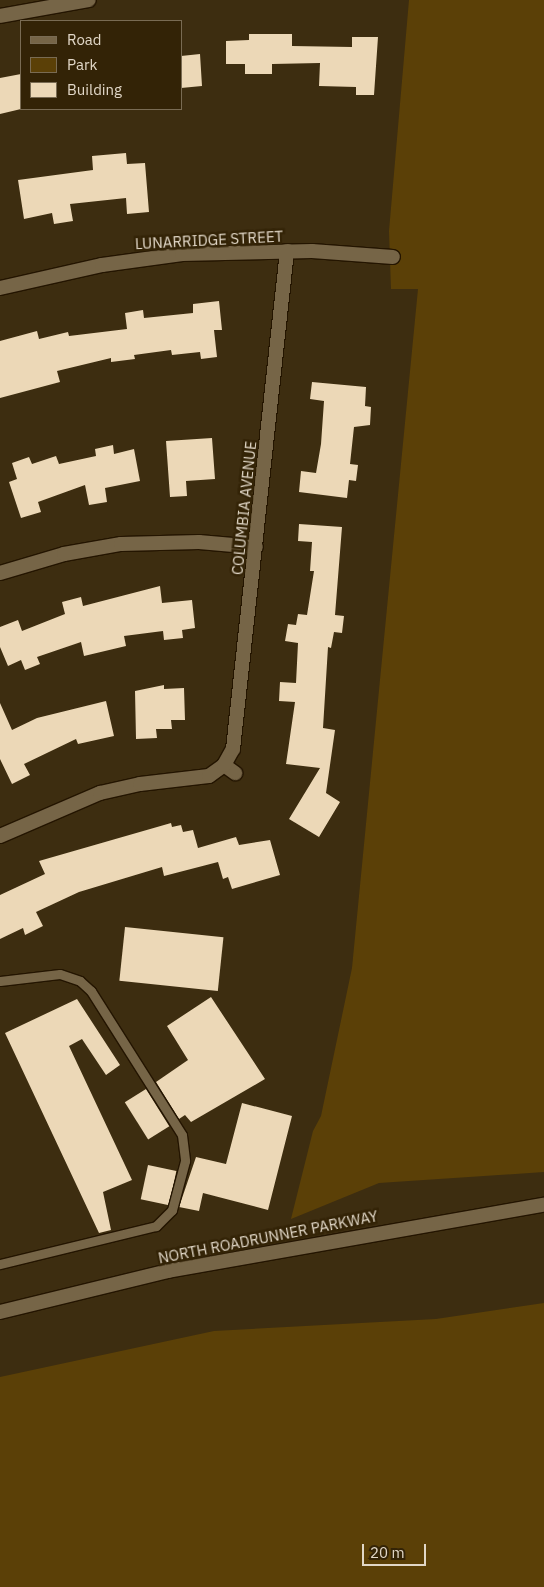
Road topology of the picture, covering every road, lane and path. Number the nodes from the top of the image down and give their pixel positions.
1 (89, 0) edge
2 (0, 16) edge
3 (287, 251) junction
4 (393, 257) dead end
5 (0, 288) edge
6 (256, 547) junction
7 (0, 573) edge
8 (0, 836) edge
9 (0, 981) edge
10 (544, 1205) edge
11 (0, 1264) edge
12 (0, 1312) edge

1 - 2 street
3 - 4 street, LUNARRIDGE STREET
3 - 5 street, LUNARRIDGE STREET
3 - 6 street, COLUMBIA AVENUE
6 - 7 street
6 - 8 street, COLUMBIA AVENUE
9 - 11 lane
10 - 12 street, NORTH ROADRUNNER PARKWAY

